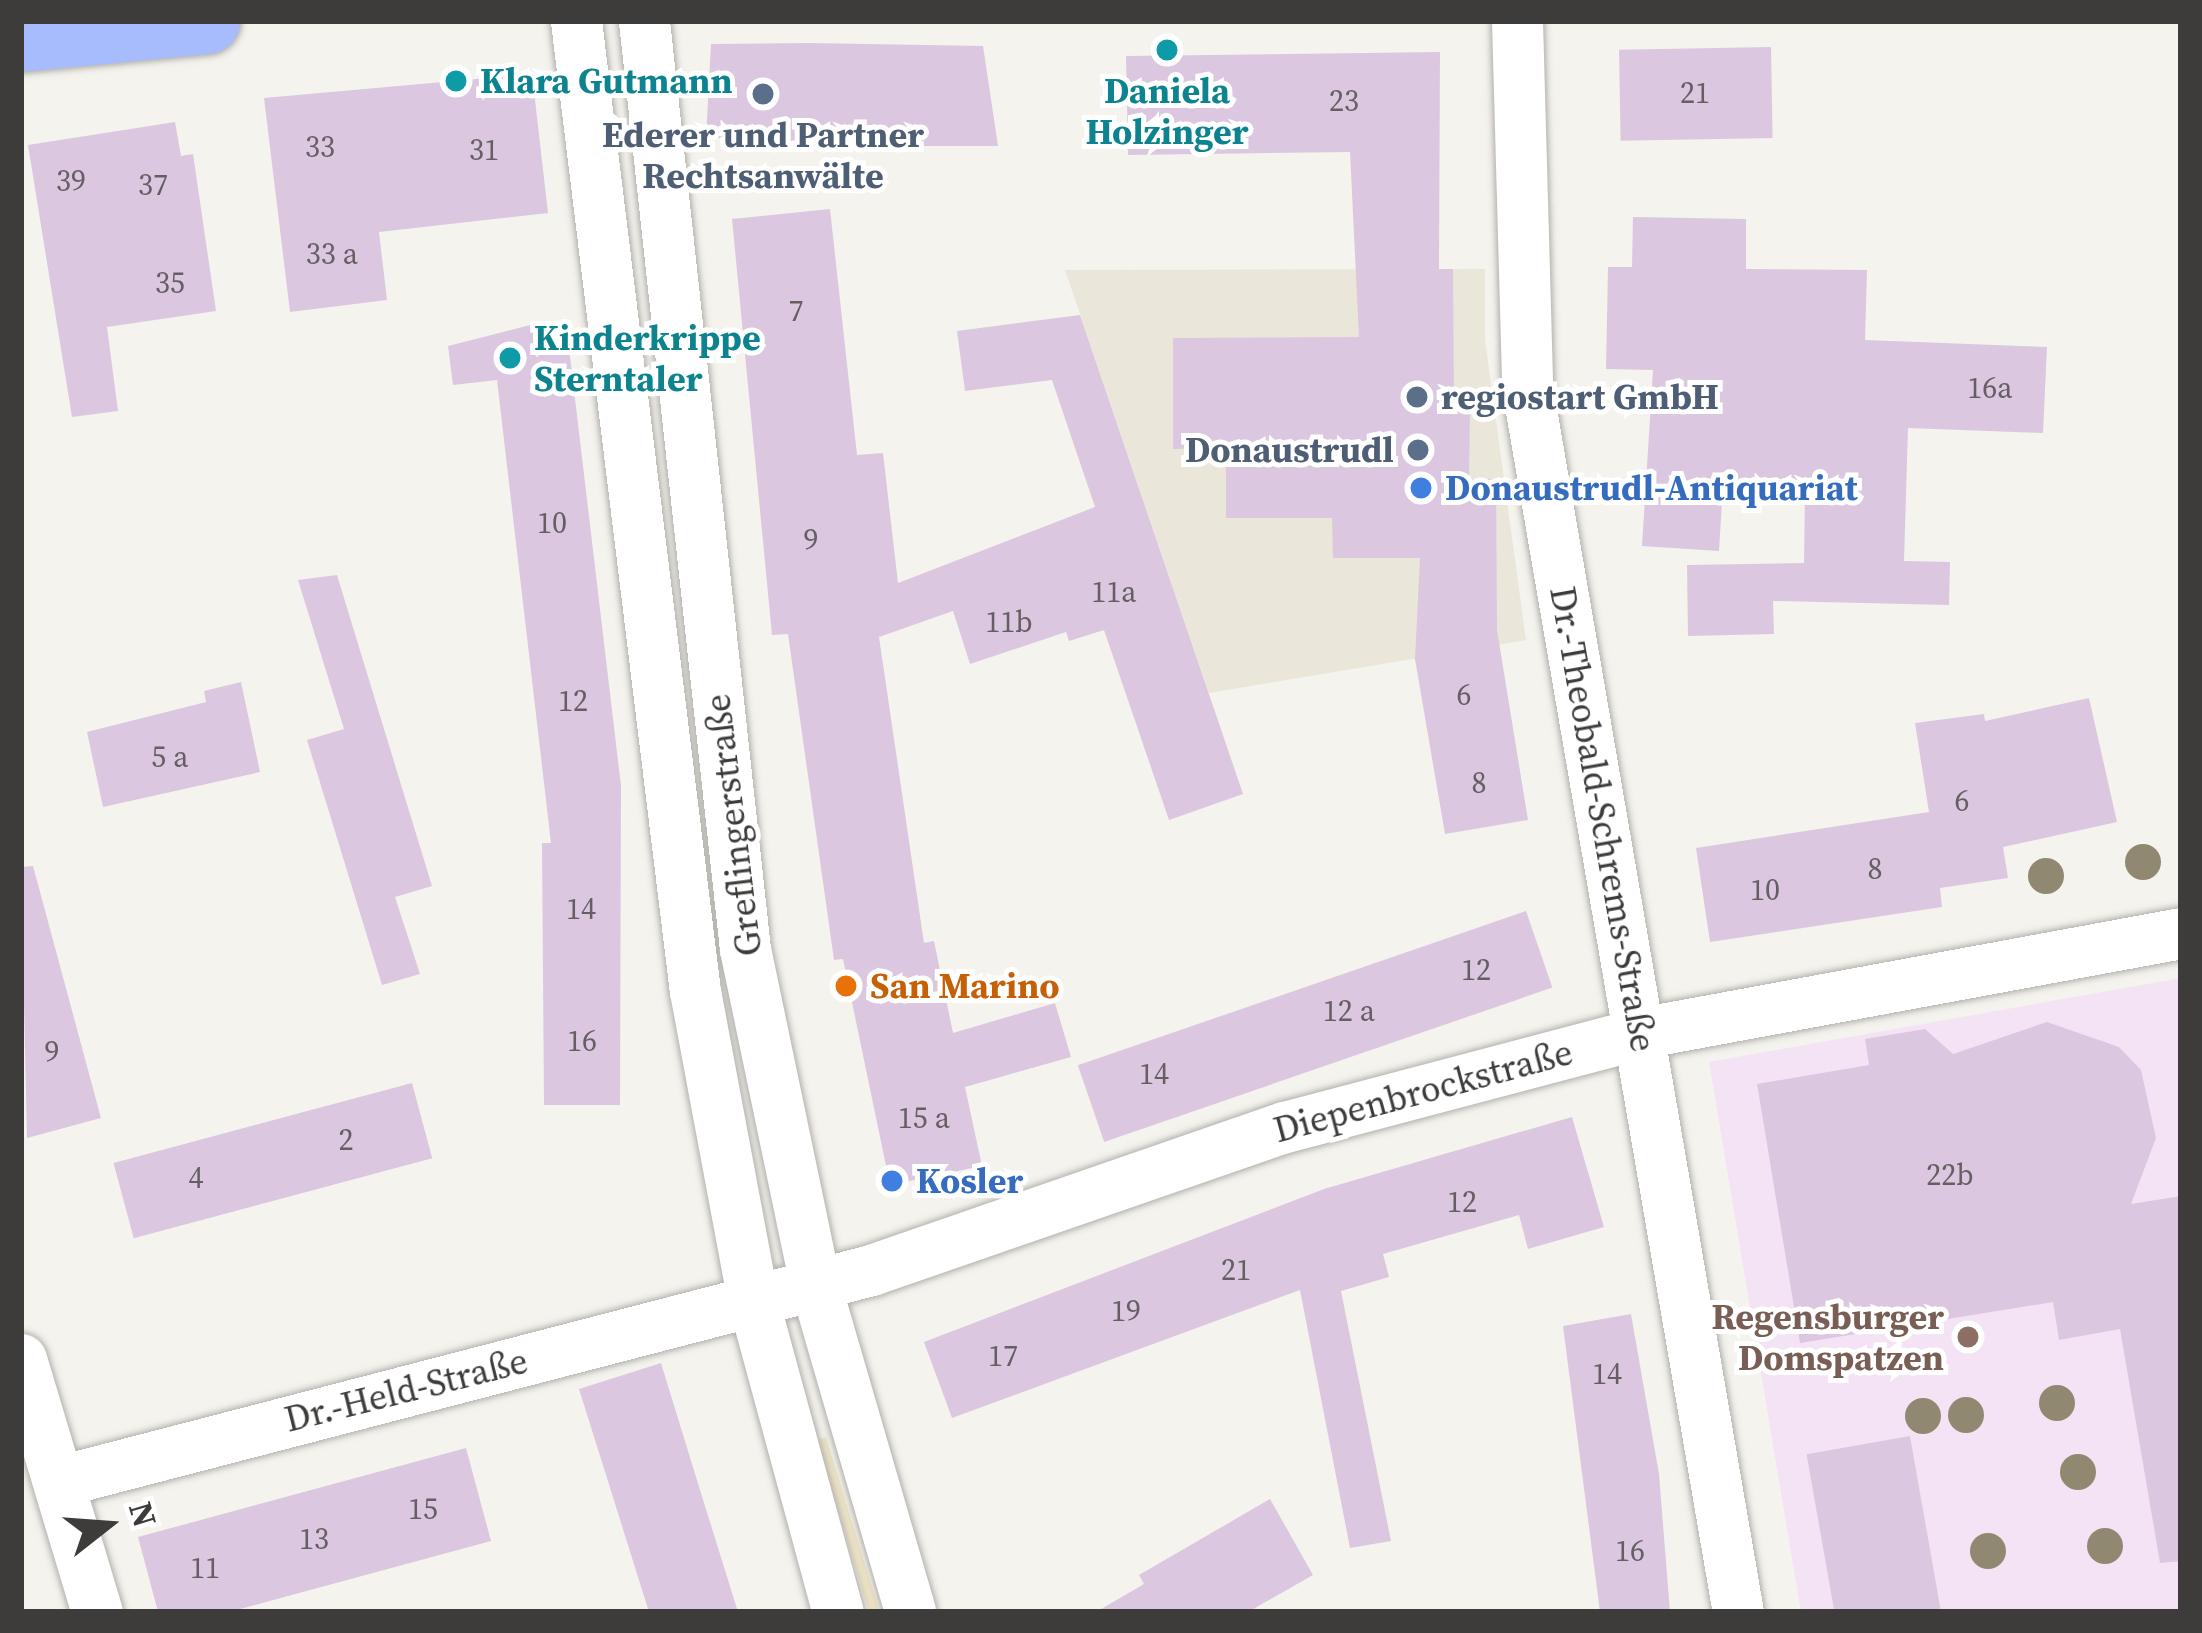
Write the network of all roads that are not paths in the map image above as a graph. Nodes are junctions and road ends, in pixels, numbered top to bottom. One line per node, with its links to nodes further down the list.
1 (207, 21): 5 (main road)
2 (576, 21): 9 (street, Greflingerstraße)
3 (644, 21): 8 (street, Greflingerstraße)
4 (1517, 21): 7 (street, Dr.-Theobald-Schrems-Straße)
5 (21, 39)
6 (2181, 932): 7 (street, Diepenbrockstraße)
7 (1640, 1033): 8 (street, Diepenbrockstraße); 15 (street, Dr.-Theobald-Schrems-Straße)
8 (815, 1284): 9 (street, Diepenbrockstraße); 14 (street, Greflingerstraße)
9 (753, 1300): 11 (street, Dr.-Held-Straße); 13 (street, Greflingerstraße)
10 (21, 1359): 11 (street)
11 (60, 1481): 12 (street)
12 (97, 1612)
13 (838, 1612)
14 (910, 1612)
15 (1738, 1612)

